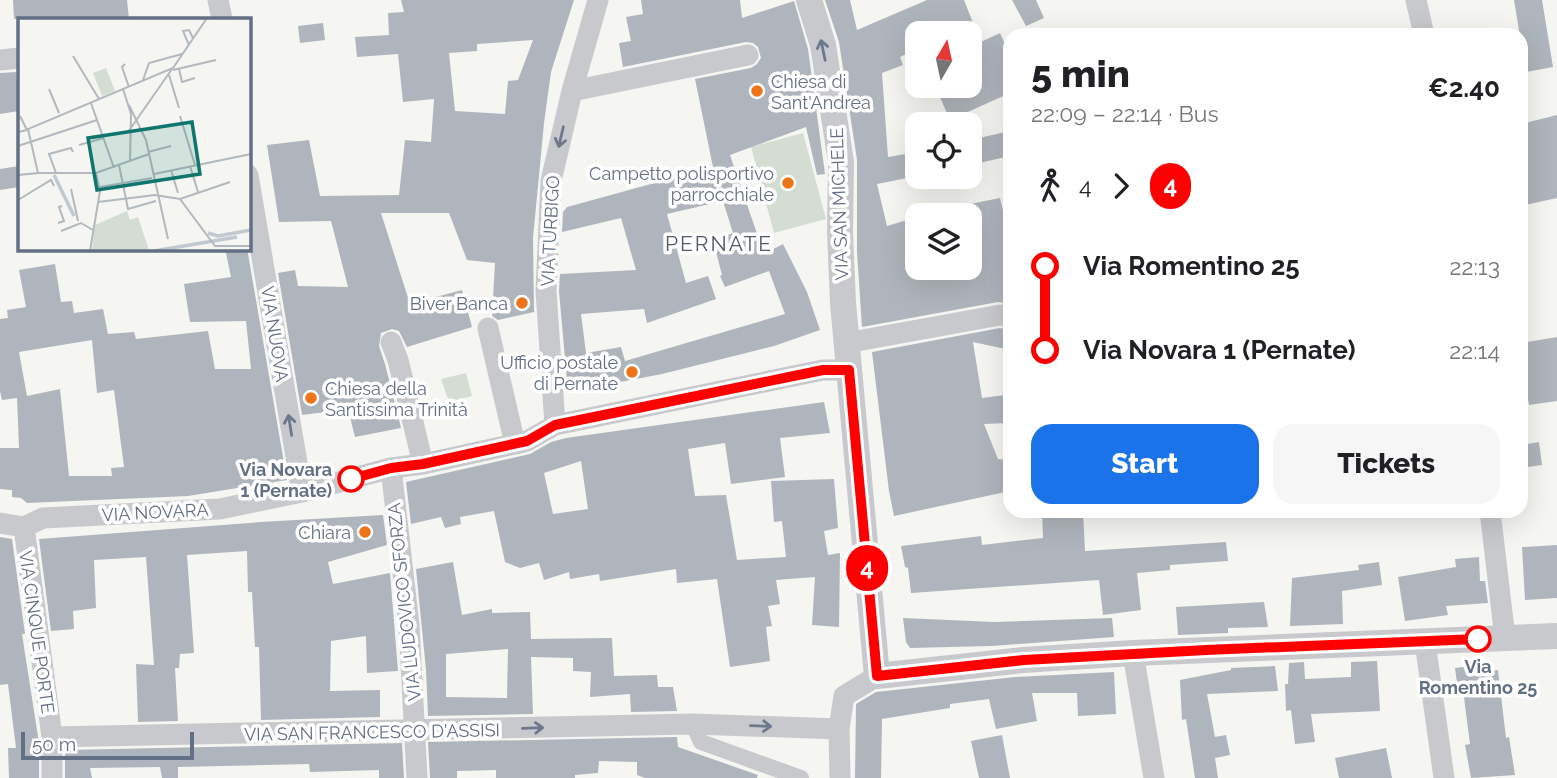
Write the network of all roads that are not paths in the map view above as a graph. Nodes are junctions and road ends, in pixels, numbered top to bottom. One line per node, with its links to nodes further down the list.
1 (218, 0): 5 (street)
2 (598, 0): 10 (street, VIA TURBIGO)
3 (809, 0): 15 (street, VIA SAN MICHELE, one-way to 3)
4 (1416, 0): 6 (street)
5 (222, 18)
6 (1422, 28)
7 (748, 55): 10 (street)
8 (18, 58): 9 (street)
9 (0, 60)
10 (572, 91): 17 (street, VIA TURBIGO, one-way to 17)
11 (250, 186): 21 (street, VIA NUOVA, one-way to 11)
12 (1003, 316): 15 (street)
13 (488, 328): 18 (street)
14 (391, 342): 19 (street)
15 (846, 343): 16 (street, VIA SAN MICHELE)
16 (849, 370): 17 (street, VIA NOVARA); 29 (street, VIA SAN MICHELE)
17 (555, 425): 18 (street, VIA NOVARA)
18 (515, 444): 19 (street, VIA NOVARA)
19 (423, 464): 20 (street, VIA NOVARA)
20 (391, 468): 21 (street, VIA NOVARA); 32 (street, VIA LUDOVICO SFORZA)
21 (302, 492): 24 (street, VIA NOVARA)
22 (1491, 518): 26 (street)
23 (0, 523): 24 (street, VIA NOVARA)
24 (24, 527): 33 (street, VIA CINQUE PORTE)
25 (1557, 636): 26 (street)
26 (1505, 638): 27 (street)
27 (1425, 642): 28 (street); 39 (street)
28 (1133, 653): 29 (street); 38 (street)
29 (877, 676): 31 (street)
30 (693, 724): 31 (street, VIA SAN FRANCESCO D'ASSISI, one-way to 31); 32 (street, VIA SAN FRANCESCO D'ASSISI, one-way to 30); 36 (street)
31 (839, 729): 37 (street)
32 (416, 732): 33 (street, VIA SAN FRANCESCO D'ASSISI); 35 (street, VIA LUDOVICO SFORZA)
33 (52, 737): 34 (street, VIA CINQUE PORTE)
34 (52, 778)
35 (417, 778)
36 (801, 778)
37 (840, 778)
38 (1154, 778)
39 (1444, 778)

